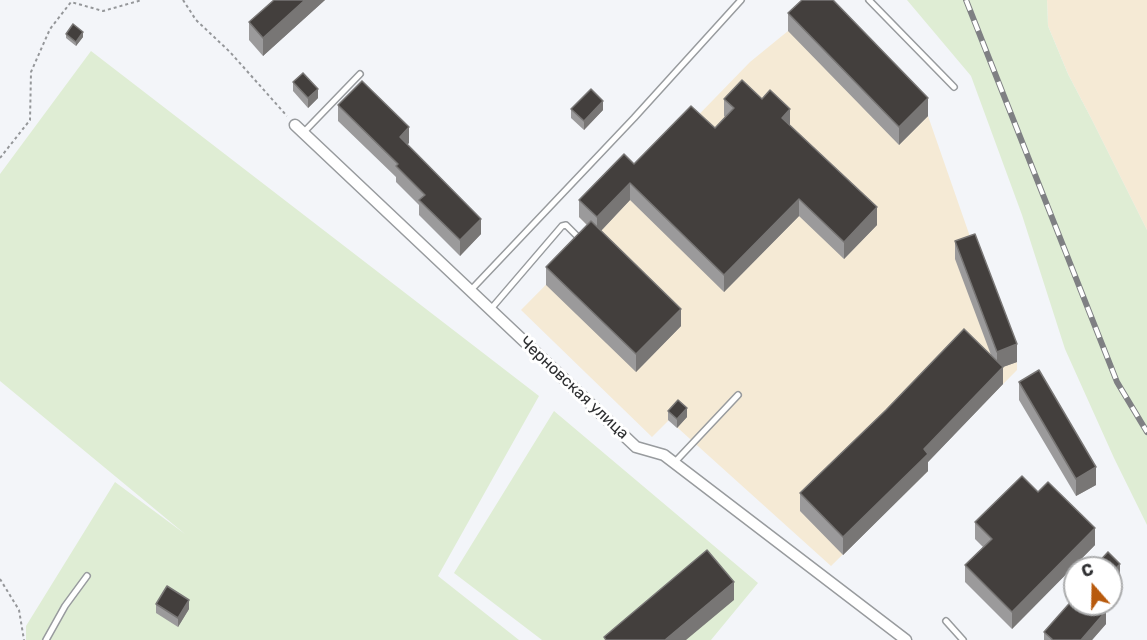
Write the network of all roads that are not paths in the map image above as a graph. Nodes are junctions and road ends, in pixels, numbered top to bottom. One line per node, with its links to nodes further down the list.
1 (741, 0): 7 (lane)
2 (869, 0): 4 (lane)
3 (360, 74): 5 (lane)
4 (954, 87)
5 (299, 129): 7 (street, Черновская улица)
6 (580, 239): 8 (lane)
7 (470, 291): 8 (street, Черновская улица)
8 (490, 310): 10 (street, Черновская улица)
9 (738, 395): 10 (lane)
10 (674, 463): 14 (street, Черновская улица)
11 (87, 576): 13 (lane)
12 (946, 621): 15 (lane)
13 (46, 640)
14 (906, 640)
15 (963, 640)

